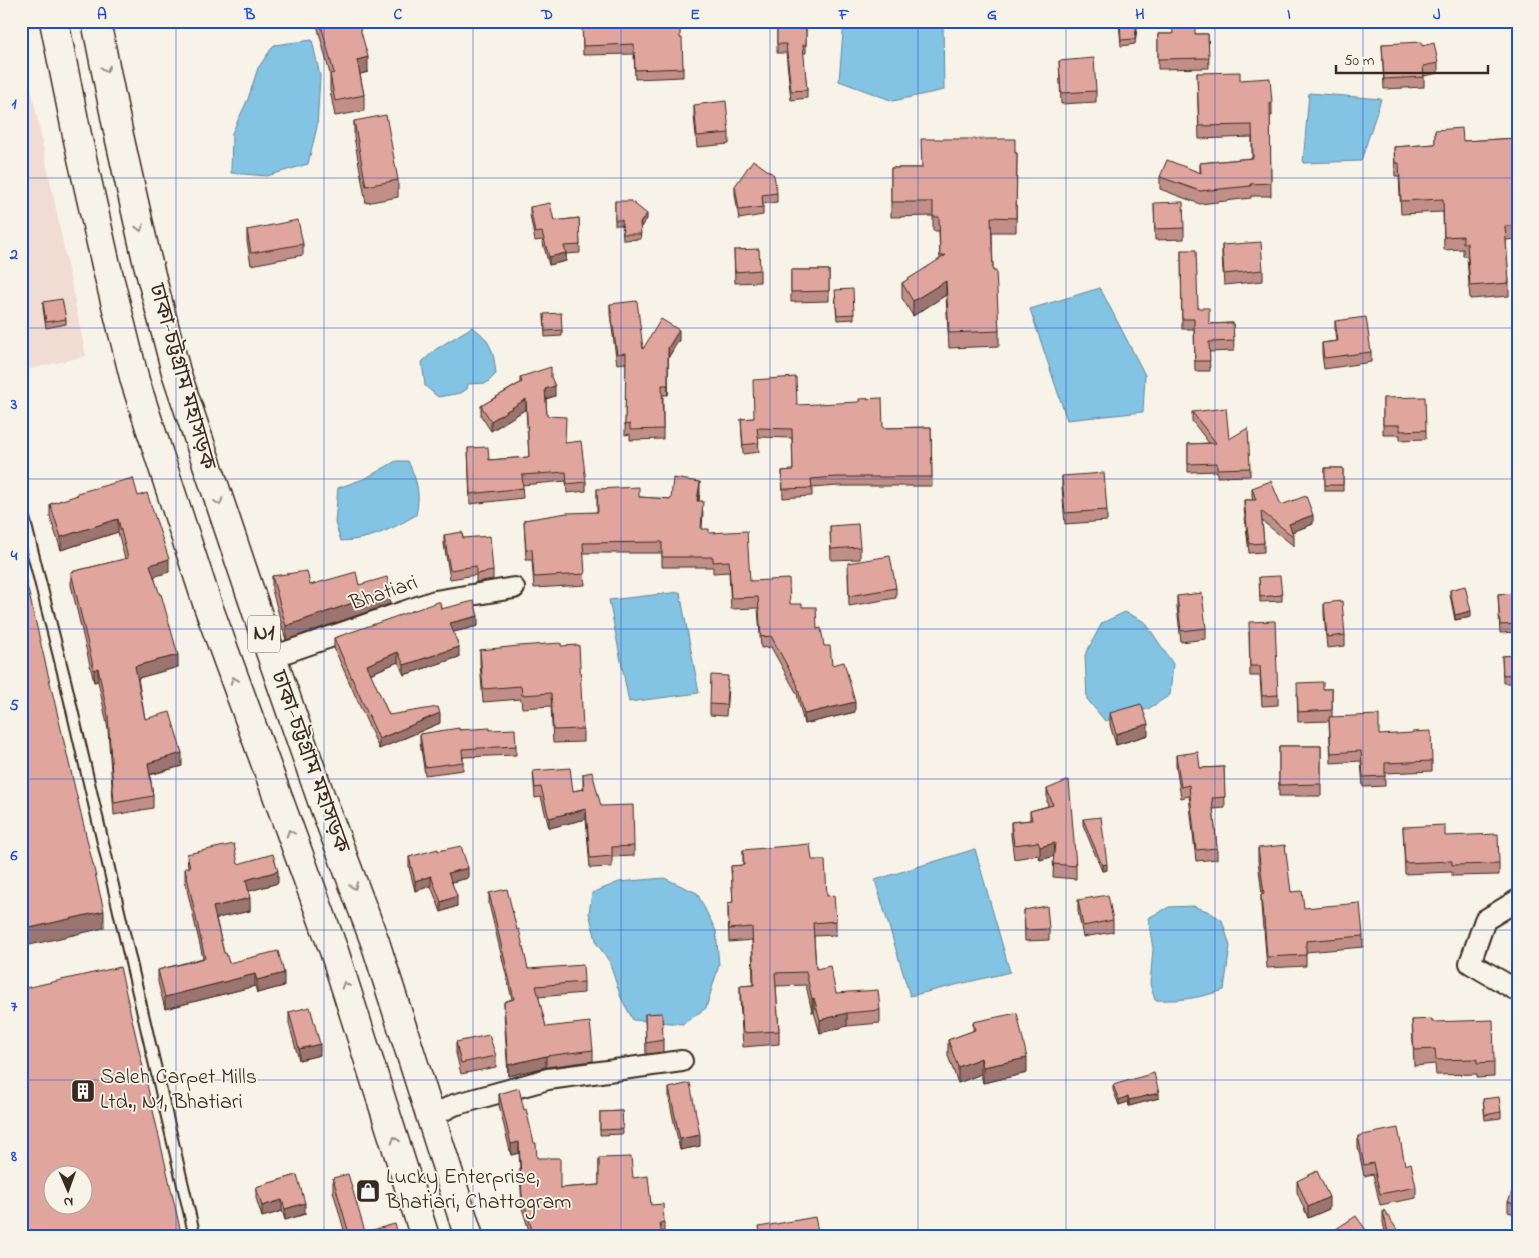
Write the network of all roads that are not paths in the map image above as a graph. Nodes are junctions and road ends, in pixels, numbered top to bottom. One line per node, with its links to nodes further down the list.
1 (54, 21): 11 (highway, ঢাকা-চট্টগ্রাম মহাসড়ক / N1, one-way to 1)
2 (96, 21): 5 (highway, ঢাকা-চট্টগ্রাম মহাসড়ক / N1, one-way to 5)
3 (21, 506): 10 (lane)
4 (514, 588): 5 (street, Bhatiari)
5 (272, 658): 9 (highway, ঢাকা-চট্টগ্রাম মহাসড়ক / N1, one-way to 9)
6 (1518, 900): 7 (street)
7 (1518, 991)
8 (682, 1061): 9 (street)
9 (432, 1116): 12 (highway, ঢাকা-চট্টগ্রাম মহাসড়ক / N1)
10 (195, 1237)
11 (425, 1237)
12 (469, 1237)

